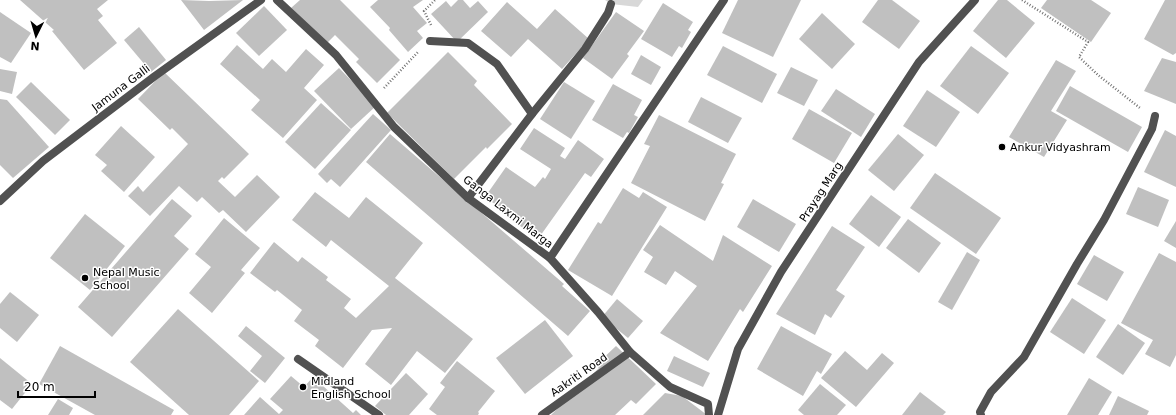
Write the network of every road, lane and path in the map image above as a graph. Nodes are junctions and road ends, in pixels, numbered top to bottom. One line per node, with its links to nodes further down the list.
1 (261, 0): 13 (street, Jamuna Galli)
2 (277, 0): 9 (street, Ganga Laxmi Marga)
3 (435, 0): 8 (path)
4 (724, 0): 14 (street)
5 (975, 0): 20 (street, Prayag Marg)
6 (1022, 0): 11 (path)
7 (611, 4): 10 (street)
8 (430, 41): 9 (path); 10 (street)
9 (372, 100): 12 (street, Ganga Laxmi Marga)
10 (532, 114): 12 (street)
11 (1155, 116): 21 (street)
12 (468, 198): 14 (street, Ganga Laxmi Marga)
13 (0, 201)
14 (550, 258): 15 (street, Ganga Laxmi Marga)
15 (630, 352): 18 (street, Aakriti Road); 19 (street, Ganga Laxmi Marga)
16 (298, 359): 17 (street)
17 (379, 415)
18 (542, 415)
19 (709, 415)
20 (718, 415)
21 (981, 415)

